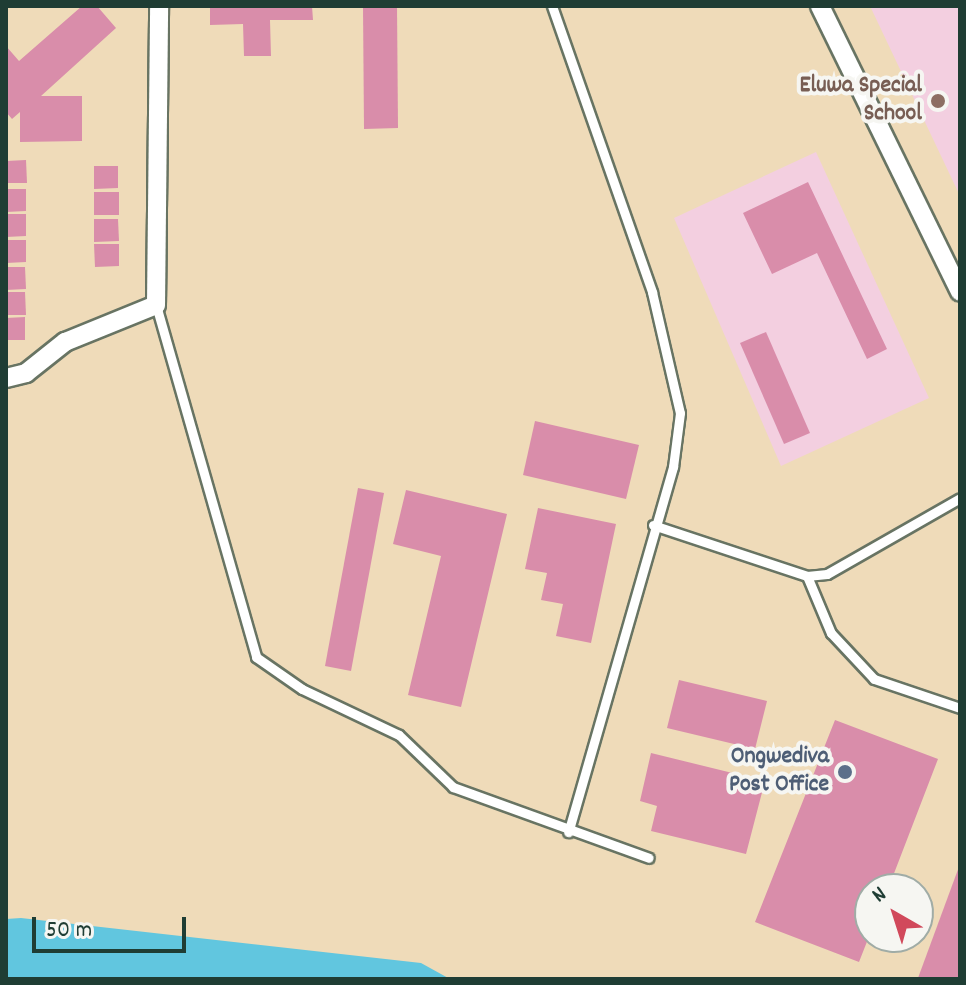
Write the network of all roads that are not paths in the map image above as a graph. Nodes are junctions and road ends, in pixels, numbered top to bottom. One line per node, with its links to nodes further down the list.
1 (159, 6): 5 (street)
2 (552, 6): 8 (lane)
3 (820, 6): 4 (street)
4 (960, 292)
5 (156, 305): 6 (street); 11 (lane)
6 (6, 378)
7 (960, 498): 9 (lane)
8 (653, 525): 9 (lane); 11 (lane)
9 (807, 576): 10 (lane)
10 (960, 708)
11 (568, 832): 12 (lane)
12 (649, 858)

